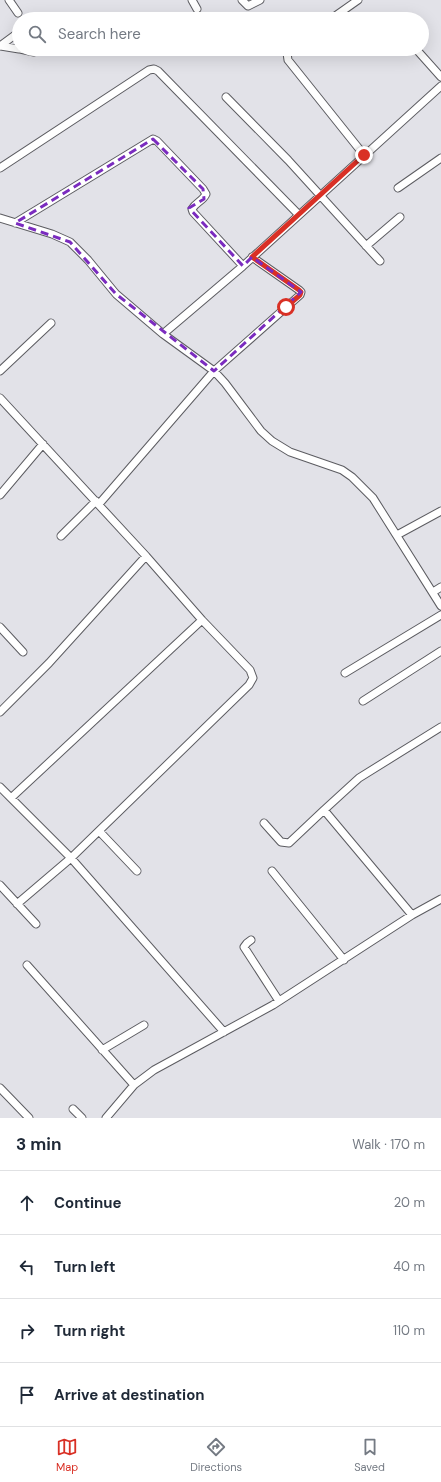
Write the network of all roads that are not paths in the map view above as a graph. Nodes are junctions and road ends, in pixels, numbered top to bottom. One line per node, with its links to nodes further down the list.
1 (8, 0): 7 (street)
2 (192, 0): 6 (street)
3 (242, 0): 4 (street)
4 (260, 0)
5 (358, 0): 8 (street)
6 (197, 9)
7 (17, 12)
8 (341, 12)
9 (12, 37): 10 (street)
10 (12, 48)
11 (287, 56): 16 (street)
12 (422, 56): 13 (street)
13 (441, 77)
14 (441, 86): 16 (street)
15 (226, 97): 20 (street)
16 (364, 155): 20 (street)
17 (441, 158): 19 (street)
18 (0, 168): 21 (street)
19 (398, 188)
20 (320, 195): 21 (street); 25 (street)
21 (299, 215): 26 (street)
22 (400, 217): 25 (street)
23 (0, 218): 24 (street)
24 (15, 223): 28 (street); 30 (street)
25 (366, 246): 27 (street)
26 (252, 257): 28 (street); 32 (street)
27 (380, 261)
28 (242, 266): 30 (street)
29 (51, 323): 31 (street)
30 (163, 334): 32 (street)
31 (0, 371)
32 (214, 371): 36 (street); 38 (street)
33 (0, 398): 34 (street)
34 (43, 444): 35 (street); 36 (street)
35 (0, 495)
36 (97, 502): 39 (street); 40 (street)
37 (441, 511): 38 (street)
38 (397, 535): 42 (street)
39 (61, 536)
40 (146, 556): 45 (street); 51 (street)
41 (441, 587): 42 (street)
42 (433, 592): 43 (street)
43 (441, 606)
44 (441, 615): 49 (street)
45 (202, 620): 54 (street); 57 (street)
46 (0, 627): 48 (street)
47 (441, 651): 50 (street)
48 (23, 652)
49 (345, 673)
50 (363, 701)
51 (0, 712)
52 (441, 728): 55 (street)
53 (0, 787): 54 (street)
54 (11, 798): 58 (street)
55 (324, 810): 56 (street); 64 (street)
56 (264, 823)
57 (99, 831): 58 (street); 59 (street)
58 (71, 858): 63 (street); 71 (street)
59 (137, 871)
60 (272, 871): 67 (street)
61 (0, 885): 63 (street)
62 (441, 899): 64 (street)
63 (17, 904): 65 (street)
64 (412, 915): 67 (street)
65 (36, 924)
66 (251, 940): 69 (street)
67 (344, 960): 69 (street)
68 (27, 964): 72 (street)
69 (279, 1001): 71 (street)
70 (144, 1025): 72 (street)
71 (224, 1032): 73 (street)
72 (102, 1050): 73 (street)
73 (134, 1085): 78 (street)
74 (0, 1088): 76 (street)
75 (73, 1109): 77 (street)
76 (29, 1118)
77 (82, 1118)
78 (106, 1118)

